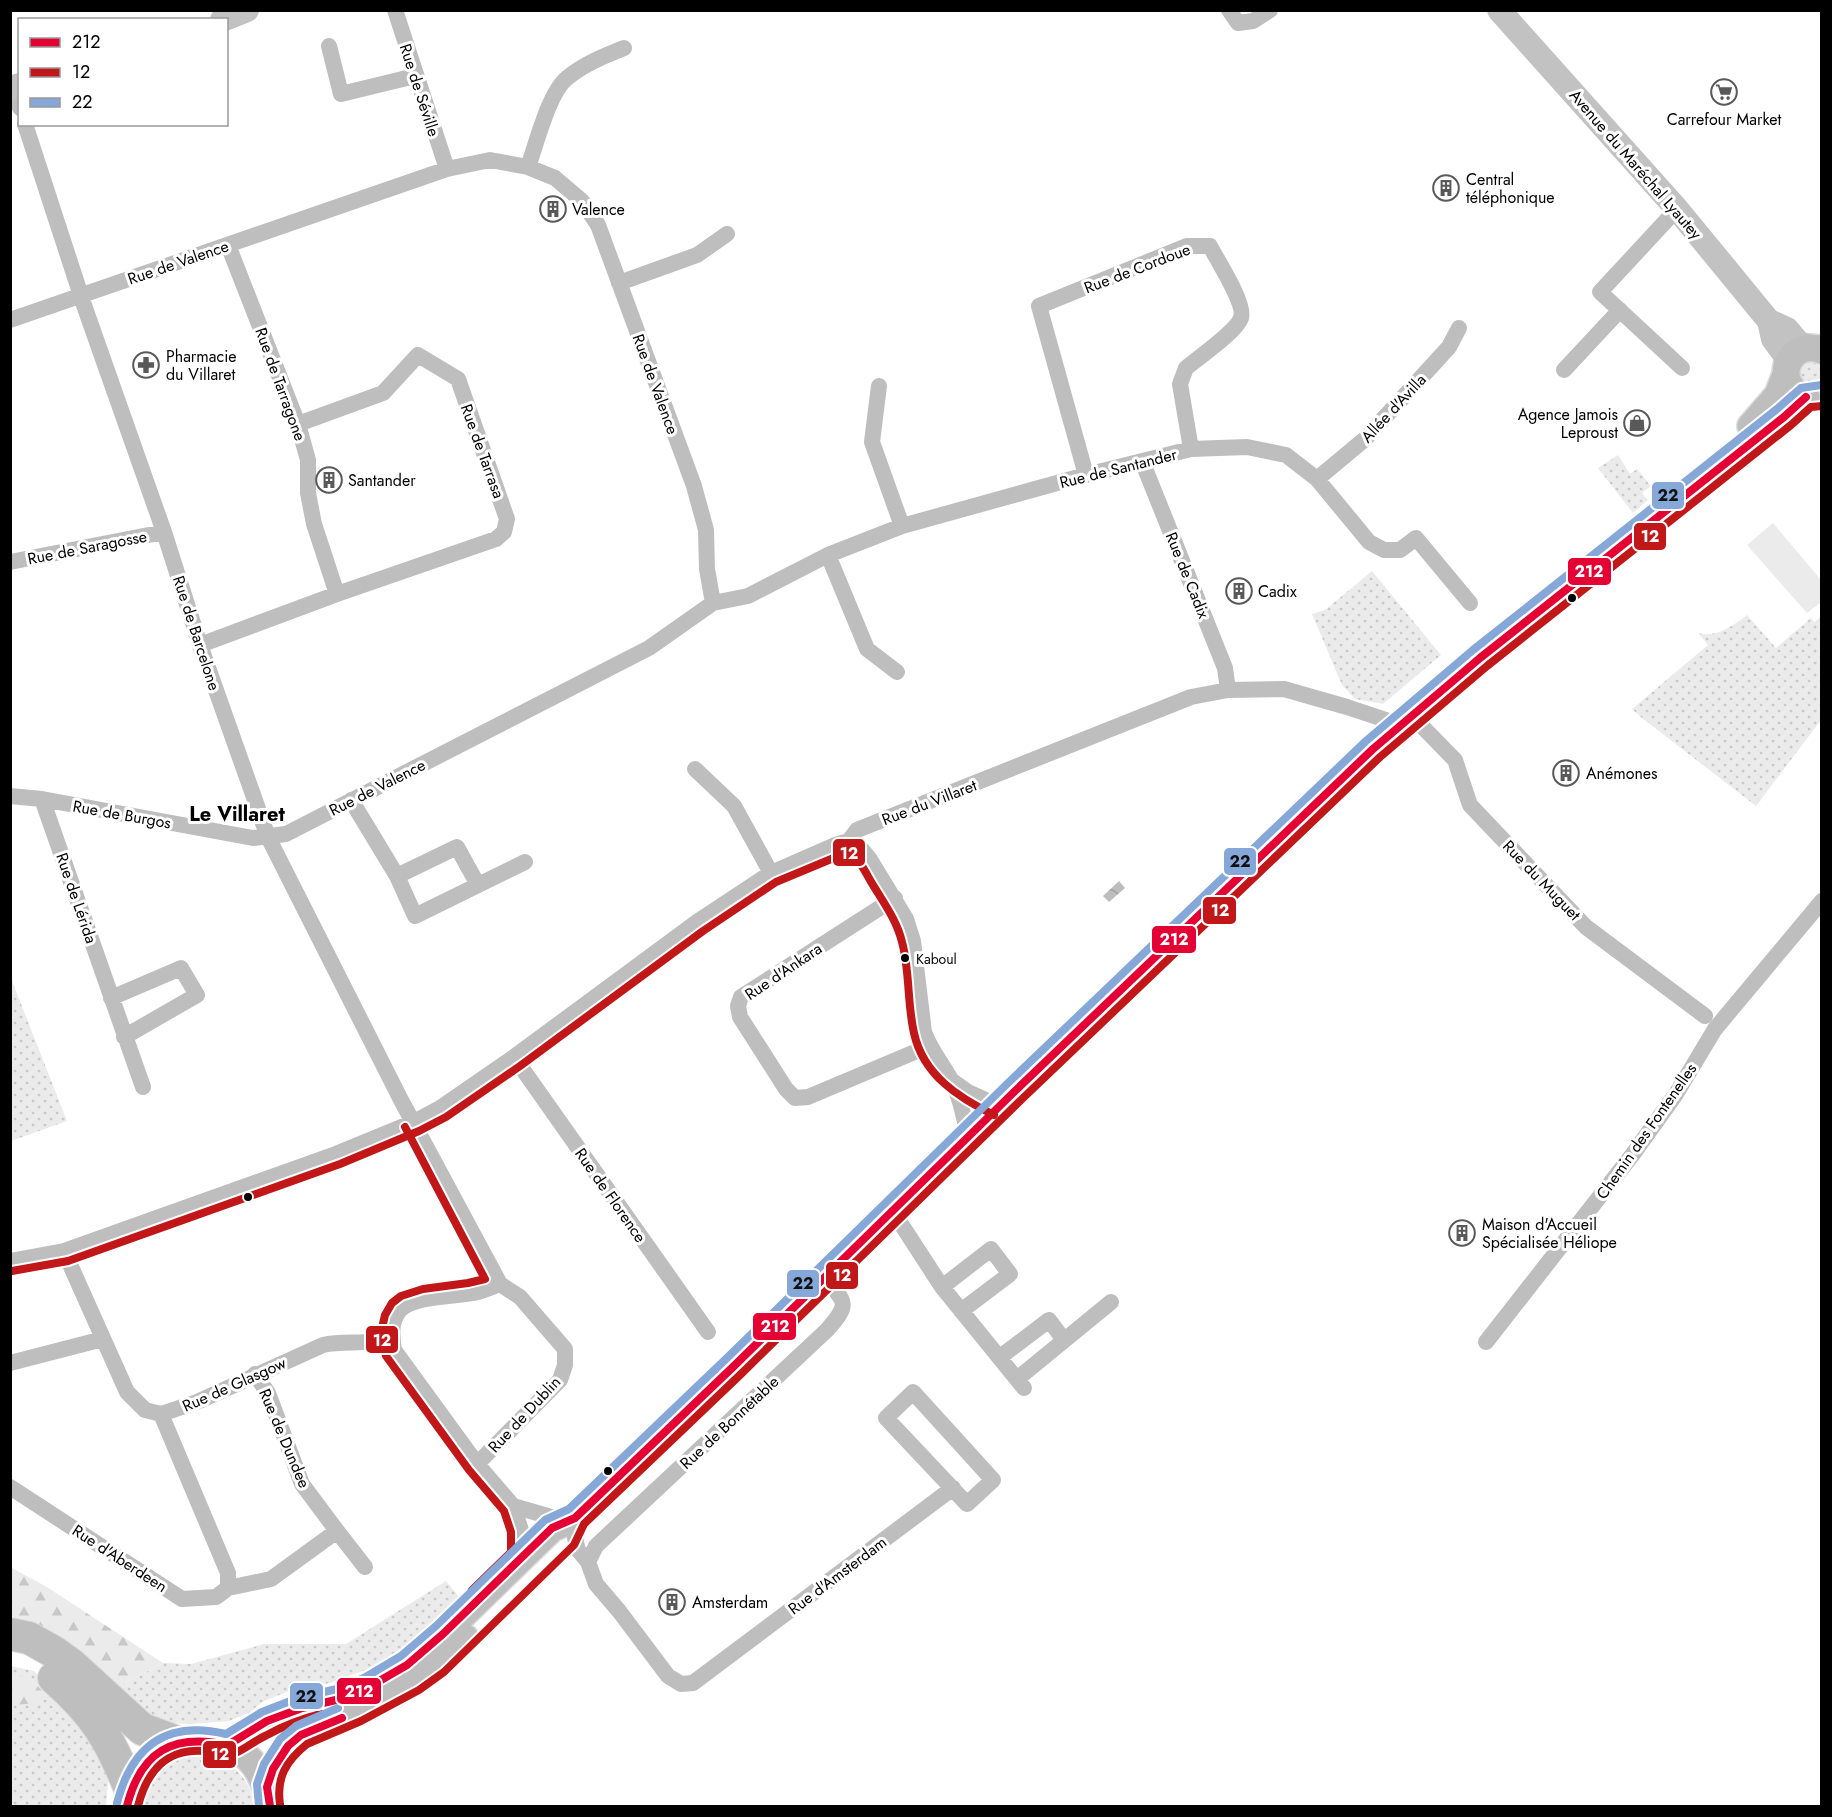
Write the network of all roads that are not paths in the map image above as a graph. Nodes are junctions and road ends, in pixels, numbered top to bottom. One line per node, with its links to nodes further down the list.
1 (247, 10): 6 (street)
2 (395, 10): 9 (street, Rue de Séville)
3 (1229, 10): 4 (street)
4 (1270, 10)
5 (1499, 10): 13 (street, Avenue du Maréchal Lyautey)
6 (227, 18)
7 (329, 46): 9 (street)
8 (624, 48): 11 (street)
9 (415, 76): 12 (street, Rue de Séville)
10 (26, 126): 17 (street, Rue de Barcelone)
11 (528, 167): 12 (street, Rue de Valence); 16 (street, Rue de Valence)
12 (447, 169): 15 (street, Rue de Valence)
13 (1677, 209): 18 (street); 21 (street, Avenue du Maréchal Lyautey)
14 (727, 234): 16 (street)
15 (228, 245): 17 (street, Rue de Valence); 26 (street, Rue de Tarragone)
16 (619, 283): 37 (street, Rue de Valence)
17 (81, 296): 19 (street); 33 (street, Rue de Barcelone)
18 (1620, 310): 22 (street); 23 (street)
19 (10, 320)
20 (1459, 328): 30 (street, Allée d'Avilla)
21 (1808, 356): 25 (main road); 31 (main road)
22 (1682, 368)
23 (1564, 370)
24 (879, 386): 32 (street)
25 (1816, 397): 31 (main road)
26 (298, 424): 36 (street, Rue de Tarragone); 36 (street, Rue de Tarrasa)
27 (1191, 449): 28 (street, Rue de Santander); 29 (street, Rue de Cordoue); 30 (street, Rue de Santander)
28 (1142, 461): 29 (street, Rue de Santander); 41 (street, Rue de Cadix)
29 (1086, 475): 32 (street, Rue de Santander)
30 (1317, 479): 38 (street, Rue de Santander)
31 (1650, 522): 42 (main road)
32 (902, 526): 34 (street, Rue de Santander)
33 (164, 532): 35 (street, Rue de Saragosse); 39 (street, Rue de Barcelone)
34 (828, 555): 37 (street, Rue de Santander); 40 (street)
35 (10, 562)
36 (337, 594): 39 (street)
37 (713, 603): 46 (street, Rue de Valence)
38 (1470, 603)
39 (200, 645): 47 (street, Rue de Barcelone)
40 (897, 672)
41 (1228, 690): 42 (street, Rue du Villaret); 48 (street, Rue du Villaret)
42 (1406, 721): 56 (street, Rue du Muguet); 62 (main road)
43 (695, 769): 50 (street)
44 (10, 796): 45 (street, Rue de Burgos)
45 (42, 799): 47 (street, Rue de Burgos); 55 (street, Rue de Lérida)
46 (351, 800): 47 (street, Rue de Valence); 51 (street)
47 (268, 837): 63 (street, Rue de Barcelone)
48 (849, 841): 50 (street, Rue du Villaret); 53 (street)
49 (525, 862): 52 (street)
50 (771, 873): 59 (street, Rue du Villaret)
51 (397, 876): 52 (street); 52 (street)
52 (478, 885)
53 (895, 898): 58 (street); 58 (street, Rue d'Ankara)
54 (1821, 901): 77 (street, Chemin des Fontenelles)
55 (111, 998): 57 (street, Rue de Lérida); 57 (street)
56 (1705, 1016)
57 (124, 1037): 61 (street, Rue de Lérida)
58 (929, 1046): 60 (street)
59 (514, 1057): 63 (street, Rue du Villaret); 73 (street, Rue de Florence)
60 (951, 1080): 62 (street); 64 (street)
61 (143, 1087)
62 (999, 1106): 64 (main road)
63 (414, 1122): 66 (street, Rue du Villaret); 69 (street, Rue de Dublin)
64 (968, 1137): 65 (main road)
65 (892, 1210): 68 (main road); 70 (street)
66 (64, 1251): 67 (street, Rue du Villaret); 75 (street, Rue de Glasgow)
67 (10, 1261)
68 (823, 1278): 86 (main road); 89 (street, Rue de Bonnétable)
69 (500, 1284): 74 (street); 82 (street, Rue de Dublin)
70 (942, 1287): 72 (street); 72 (street)
71 (1111, 1302): 76 (street)
72 (961, 1311): 78 (street)
73 (708, 1332)
74 (392, 1337): 80 (street, Rue de Glasgow); 82 (street)
75 (103, 1339): 79 (street); 81 (street, Rue de Glasgow)
76 (1064, 1340): 78 (street); 78 (street)
77 (1486, 1342)
78 (1000, 1357)
79 (10, 1362)
80 (255, 1374): 81 (street, Rue de Glasgow); 87 (street, Rue de Dundee)
81 (161, 1414): 91 (street)
82 (477, 1464): 85 (street)
83 (10, 1487): 91 (street, Rue d'Aberdeen)
84 (953, 1488): 84 (street); 89 (street, Rue d'Amsterdam)
85 (513, 1506): 86 (street); 88 (street)
86 (570, 1520): 88 (main road); 89 (street, Rue d'Amsterdam); 96 (main road)
87 (337, 1531): 90 (street, Rue de Dundee); 91 (street)
88 (522, 1556): 95 (main road)
89 (588, 1562)
90 (365, 1567)
91 (228, 1588)
92 (10, 1634): 94 (highway)
93 (10, 1655): 97 (highway)
94 (177, 1742): 95 (main road); 97 (main road)
95 (228, 1745): 96 (main road)
96 (268, 1797)
97 (129, 1798)

